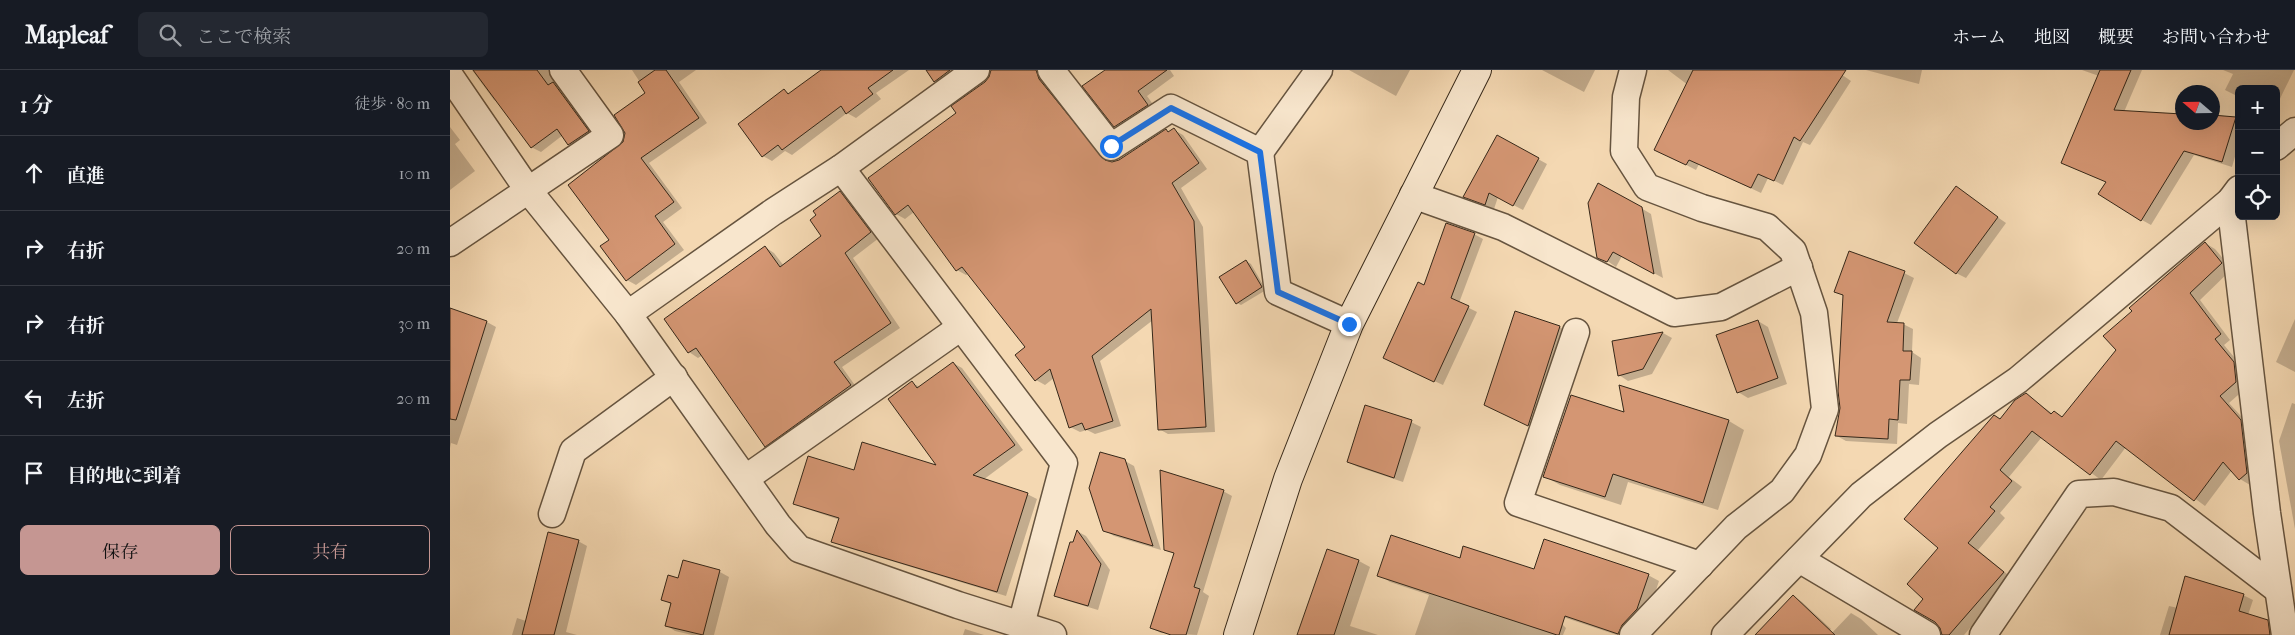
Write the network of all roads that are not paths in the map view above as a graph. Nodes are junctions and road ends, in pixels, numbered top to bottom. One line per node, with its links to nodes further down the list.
1 (563, 70): 12 (street)
2 (976, 70): 11 (street)
3 (1051, 70): 10 (street)
4 (1319, 70): 10 (street)
5 (1477, 70): 13 (street)
6 (1633, 70): 16 (street)
7 (450, 76): 12 (street)
8 (2295, 131): 9 (street)
9 (2280, 144)
10 (1260, 152): 18 (street)
11 (841, 168): 17 (street); 19 (street)
12 (528, 190): 15 (street); 17 (street)
13 (1412, 195): 16 (street); 18 (street)
14 (2234, 195): 24 (street); 26 (street)
15 (450, 242)
16 (1799, 267): 25 (street)
17 (628, 314): 21 (street)
18 (1349, 324): 29 (street)
19 (961, 327): 22 (street); 27 (street)
20 (1576, 332): 25 (street)
21 (674, 377): 22 (street); 23 (street)
22 (746, 478): 27 (street)
23 (552, 514)
24 (1799, 559): 31 (street); 32 (street)
25 (1700, 564): 30 (street)
26 (2283, 580): 33 (street); 34 (street)
27 (1021, 625): 28 (street)
28 (1053, 635)
29 (1238, 635)
30 (1633, 635)
31 (1725, 635)
32 (1927, 635)
33 (1983, 635)
34 (2285, 635)

